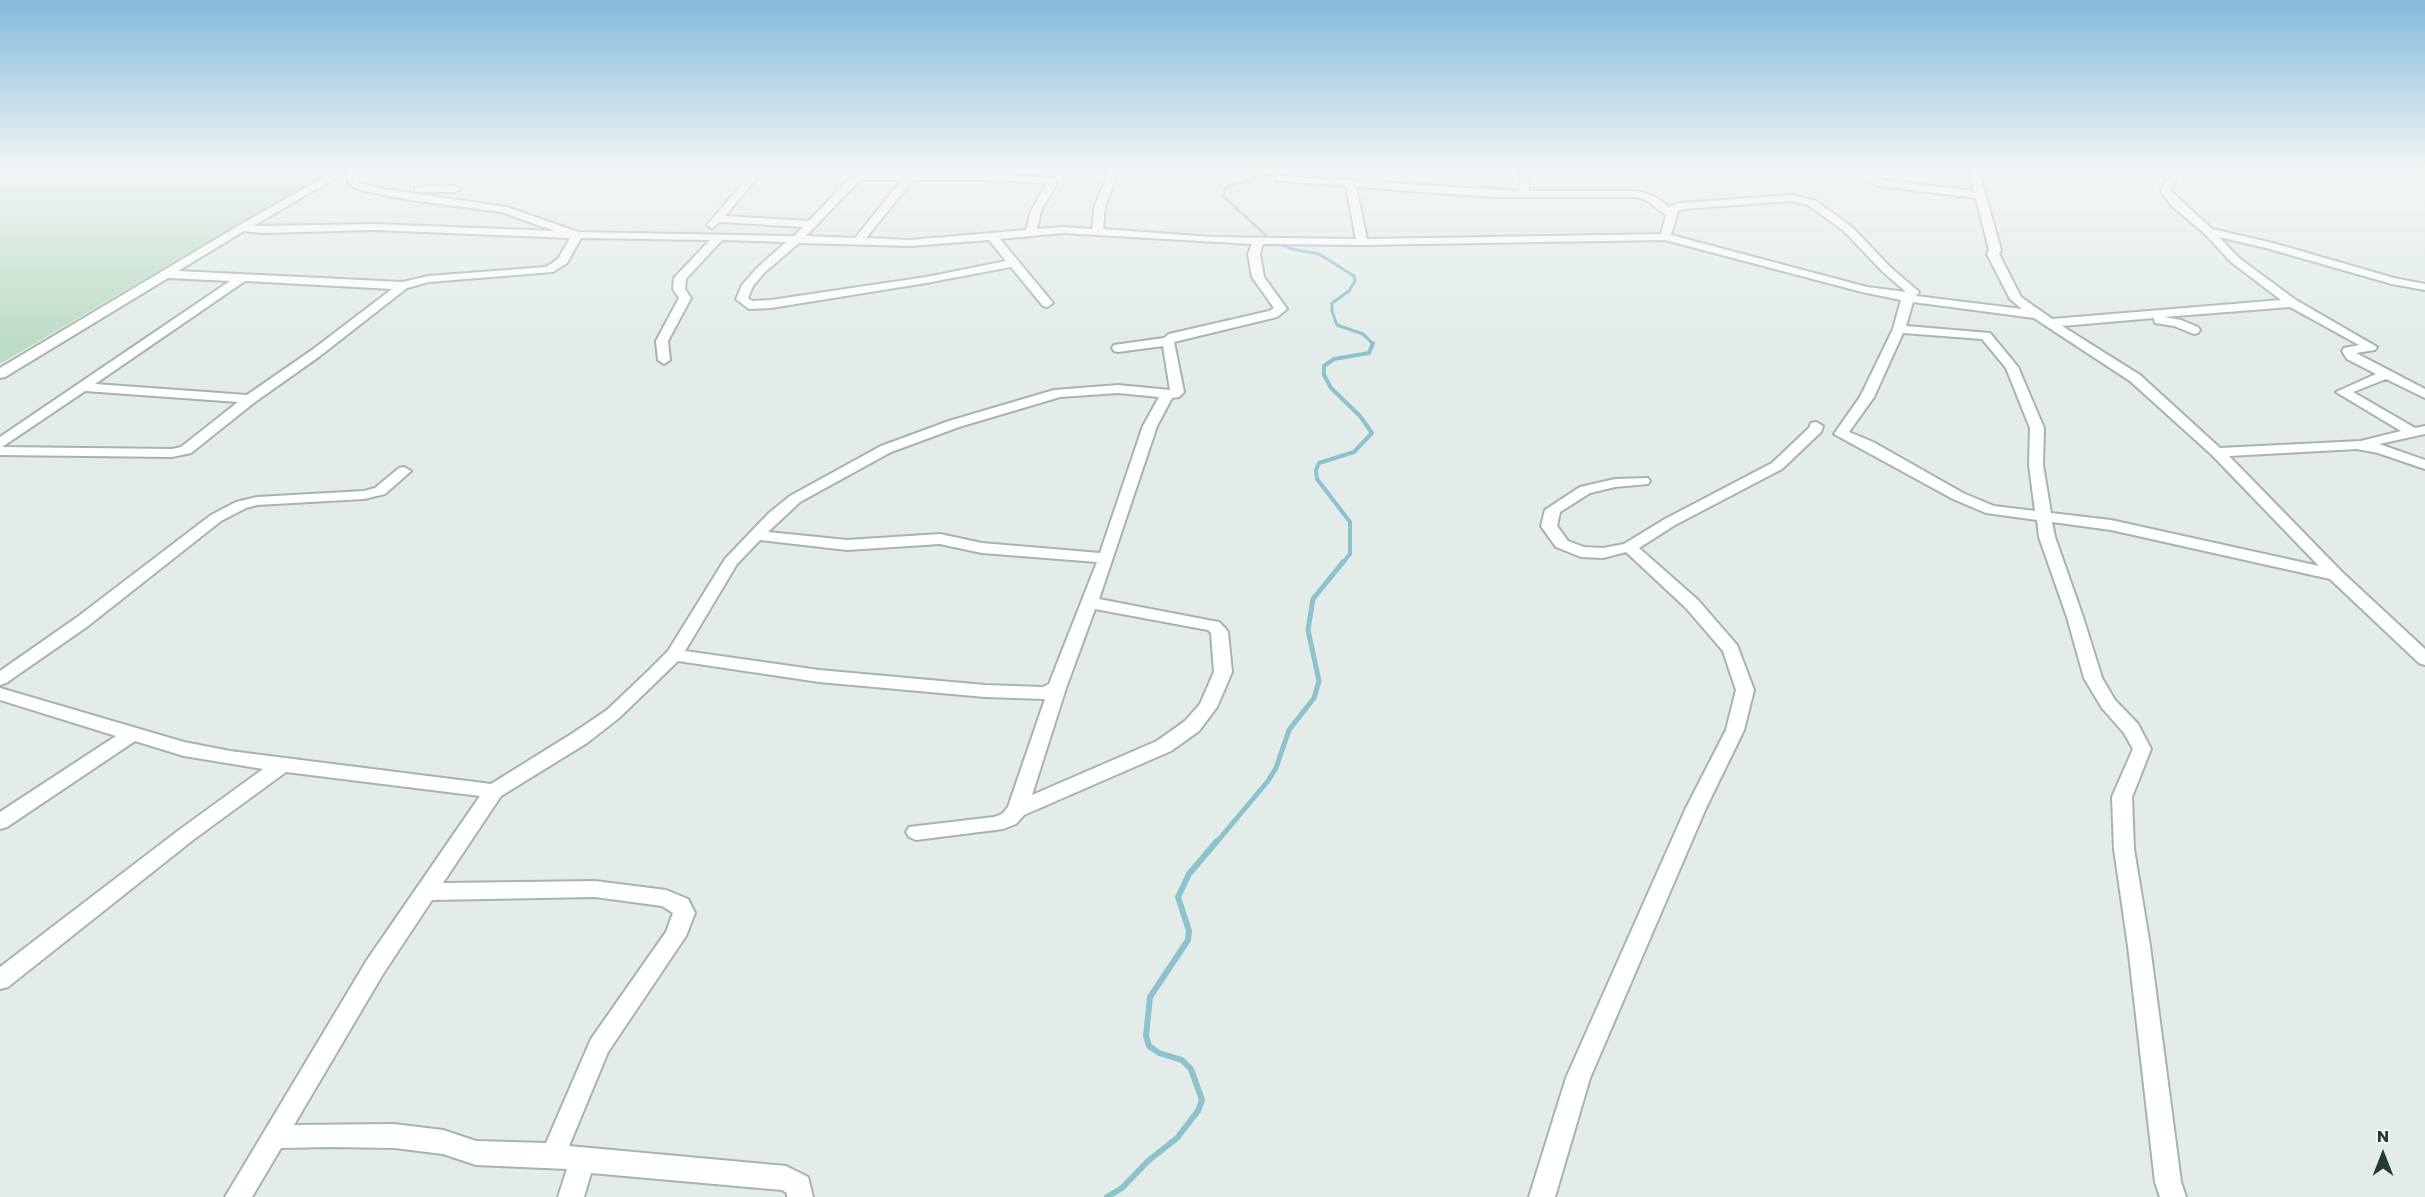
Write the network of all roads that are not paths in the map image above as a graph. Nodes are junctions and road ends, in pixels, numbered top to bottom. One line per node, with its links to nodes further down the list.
1 (555, 227): 16 (street)
2 (710, 227): 18 (street)
3 (808, 227): 21 (street)
4 (870, 227): 23 (street)
5 (1032, 227): 13 (street)
6 (1097, 227): 14 (street)
7 (1359, 227): 24 (street)
8 (1668, 227): 20 (street)
9 (1845, 227): 30 (street)
10 (1989, 227): 33 (street)
11 (2203, 227): 15 (street)
12 (242, 228): 16 (street); 26 (street)
13 (1031, 231): 14 (street); 17 (street)
14 (1096, 231): 22 (street)
15 (2208, 231): 29 (street); 32 (street)
16 (577, 235): 18 (street); 28 (street)
17 (991, 235): 23 (street); 25 (street)
18 (701, 237): 19 (street)
19 (719, 237): 21 (street); 38 (street)
20 (1665, 237): 24 (street); 30 (street)
21 (797, 239): 23 (street); 25 (street)
22 (1260, 241): 24 (street); 36 (street)
23 (858, 242)
24 (1362, 242)
25 (1012, 263): 31 (street)
26 (165, 274): 27 (street); 39 (street)
27 (242, 278): 28 (street); 41 (street)
28 (403, 286): 44 (street)
29 (2425, 287)
30 (1908, 298): 33 (street); 34 (street)
31 (1047, 303)
32 (2292, 303): 33 (street); 40 (street)
33 (2048, 322): 35 (street); 50 (street)
34 (1899, 329): 54 (street); 54 (street)
35 (2194, 330)
36 (1168, 341): 37 (street); 42 (street)
37 (1118, 348)
38 (664, 360)
39 (0, 374)
40 (2386, 374): 43 (street); 46 (street)
41 (81, 387): 44 (street); 47 (street)
42 (1167, 394): 55 (street); 57 (street)
43 (2425, 394)
44 (250, 399): 49 (street)
45 (1816, 426): 56 (street)
46 (2419, 431): 48 (street)
47 (0, 443)
48 (2357, 445): 50 (street); 51 (street)
49 (0, 451)
50 (2217, 452): 58 (street)
51 (2425, 465)
52 (404, 471): 62 (street)
53 (1643, 481): 56 (street)
54 (2044, 516): 58 (street); 80 (street)
55 (756, 535): 57 (street); 60 (street)
56 (1629, 547): 79 (street)
57 (1106, 558): 59 (street)
58 (2336, 575): 61 (street)
59 (1088, 602): 63 (street); 68 (street)
60 (674, 655): 63 (street); 67 (street)
61 (2425, 658)
62 (0, 679)
63 (1057, 688): 68 (street)
64 (0, 693): 65 (street)
65 (134, 733): 66 (street); 69 (street)
66 (283, 765): 67 (street); 72 (street)
67 (495, 791): 71 (street)
68 (1017, 810): 70 (street)
69 (0, 822)
70 (916, 832)
71 (426, 892): 73 (street); 74 (street)
72 (0, 980)
73 (275, 1137): 74 (street); 76 (street)
74 (553, 1155): 75 (street)
75 (582, 1160): 77 (street); 78 (street)
76 (238, 1197)
77 (571, 1197)
78 (800, 1197)
79 (1542, 1197)
80 (2172, 1197)

